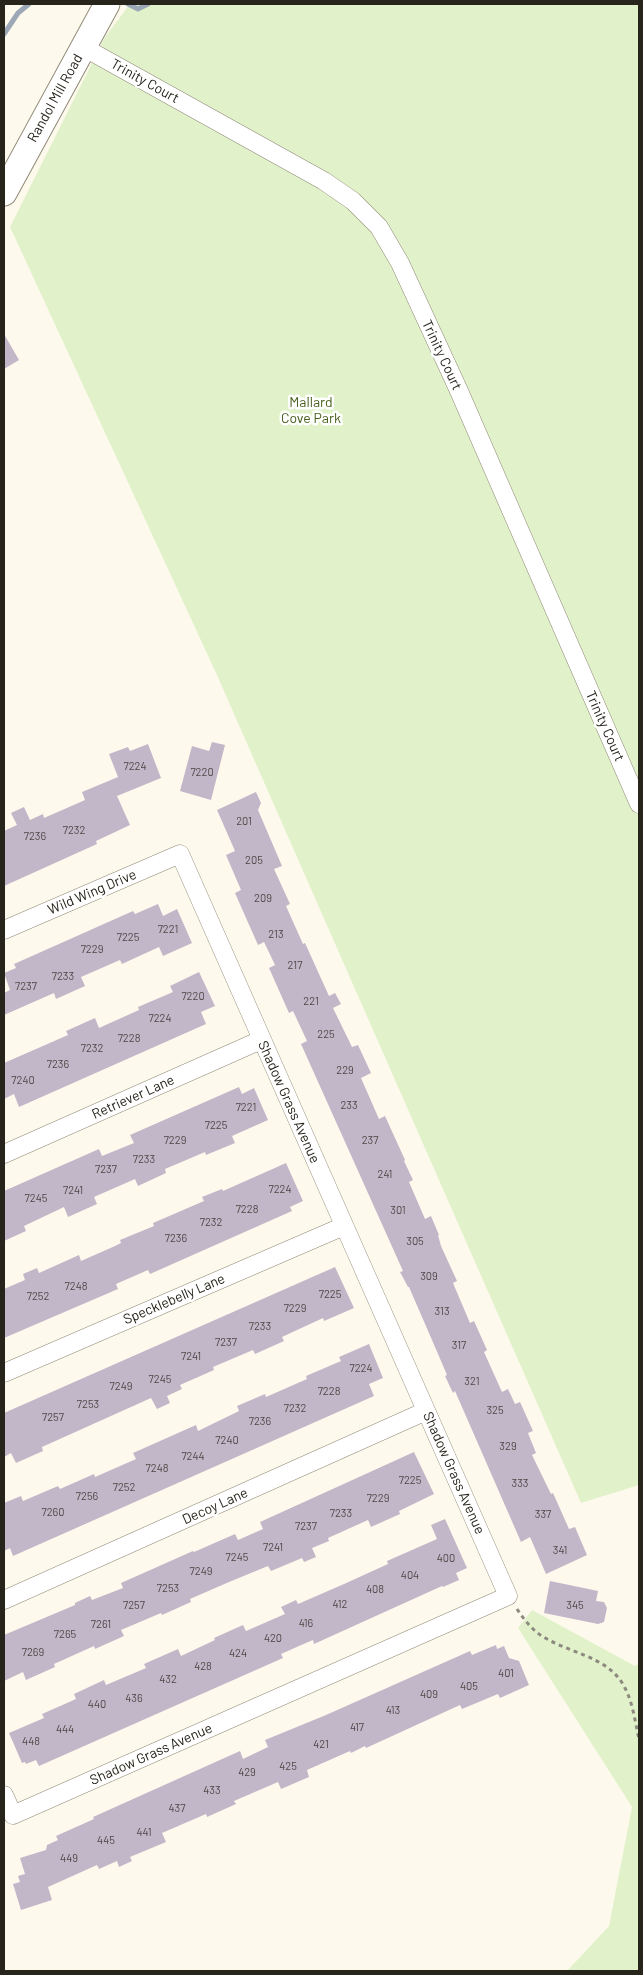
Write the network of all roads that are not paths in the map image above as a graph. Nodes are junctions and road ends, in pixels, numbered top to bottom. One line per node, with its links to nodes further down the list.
1 (104, 11): 2 (main road, Randol Mill Road)
2 (83, 47): 3 (main road, Randol Mill Road); 4 (street, Trinity Court)
3 (4, 193)
4 (639, 804)
5 (180, 854): 6 (street, Wild Wing Drive); 7 (street, Shadow Grass Avenue)
6 (4, 930)
7 (262, 1040): 8 (street, Retriever Lane); 9 (street, Shadow Grass Avenue)
8 (4, 1154)
9 (344, 1226): 10 (street, Specklebelly Lane); 11 (street, Shadow Grass Avenue)
10 (4, 1372)
11 (426, 1412): 12 (street, Decoy Lane); 13 (street, Shadow Grass Avenue)
12 (4, 1600)
13 (4, 1795)

